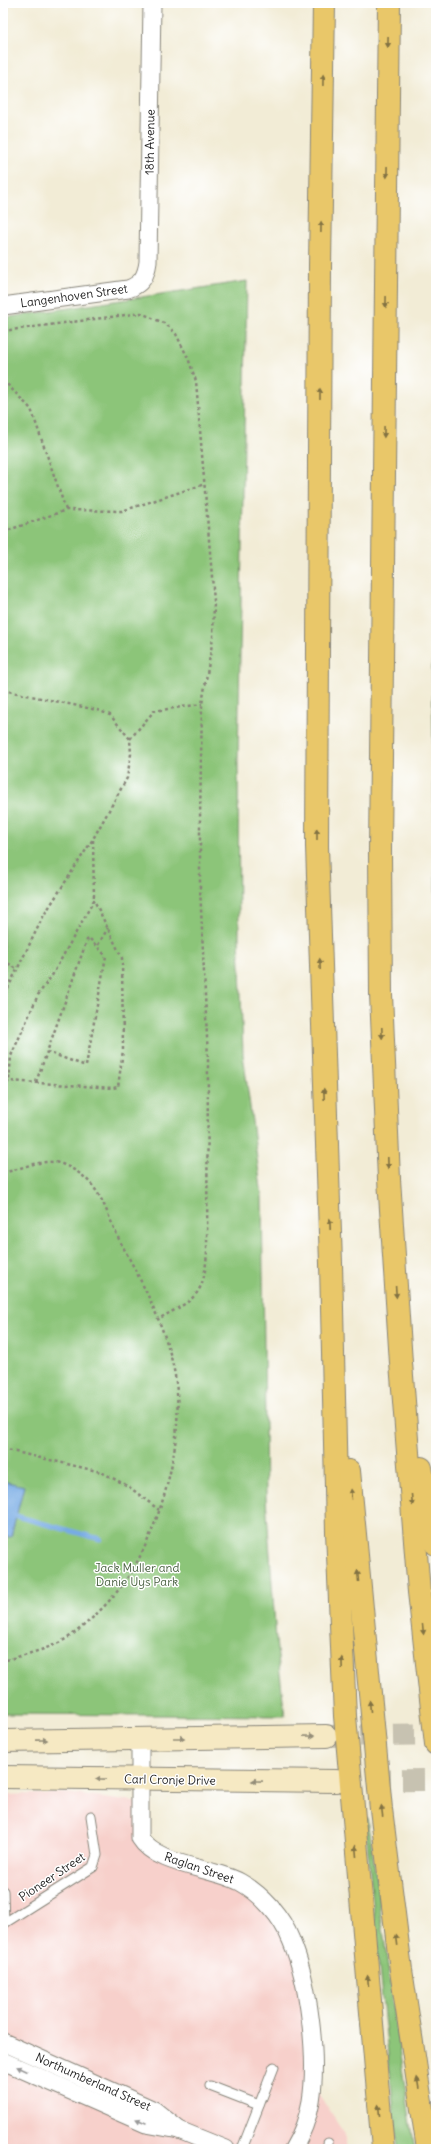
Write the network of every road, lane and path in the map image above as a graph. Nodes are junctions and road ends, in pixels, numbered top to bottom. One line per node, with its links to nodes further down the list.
1 (152, 3): 4 (street, 18th Avenue)
2 (324, 3): 26 (highway, one-way to 2)
3 (389, 3): 28 (highway, one-way to 28)
4 (143, 279): 5 (street, Langenhoven Street)
5 (3, 306)
6 (3, 331): 8 (path)
7 (3, 380): 9 (path)
8 (205, 484): 9 (path); 12 (path)
9 (66, 510): 10 (path)
10 (3, 532)
11 (3, 690): 13 (path)
12 (202, 704): 13 (path); 27 (path)
13 (130, 739): 14 (path)
14 (93, 839): 15 (path); 19 (path)
15 (94, 900): 16 (path); 22 (path)
16 (108, 928): 17 (path); 23 (path)
17 (98, 945): 21 (path); 21 (path)
18 (3, 960): 19 (path)
19 (17, 969): 20 (path)
20 (3, 998)
21 (47, 1052): 23 (path)
22 (9, 1081): 23 (path); 24 (path)
23 (36, 1082)
24 (3, 1088)
25 (3, 1173): 27 (path)
26 (331, 1263): 52 (highway, one-way to 26); 53 (highway, one-way to 26)
27 (158, 1319): 30 (path)
28 (401, 1363): 31 (highway); 36 (highway, one-way to 36)
29 (3, 1449): 30 (path)
30 (159, 1510): 32 (path)
31 (436, 1544)
32 (3, 1661)
33 (326, 1736): 34 (main road, one-way to 33)
34 (140, 1738): 35 (main road, one-way to 34); 38 (street, Raglan Street)
35 (3, 1741)
36 (436, 1744)
37 (3, 1777): 38 (main road, Carl Cronje Drive, one-way to 37)
38 (140, 1779): 39 (main road, Carl Cronje Drive, one-way to 38); 51 (street, Raglan Street)
39 (336, 1782)
40 (91, 1816): 42 (lane, Pioneer Street)
41 (3, 1891): 42 (lane)
42 (4, 1924)
43 (3, 2042): 48 (street, Northumberland Street)
44 (3, 2060): 48 (street, Northumberland Street, one-way to 44)
45 (274, 2068): 47 (lane)
46 (210, 2086): 47 (lane)
47 (259, 2105): 50 (lane)
48 (179, 2130): 49 (street, Northumberland Street)
49 (226, 2149)
50 (242, 2149)
51 (293, 2149)
52 (383, 2149)
53 (428, 2149)

